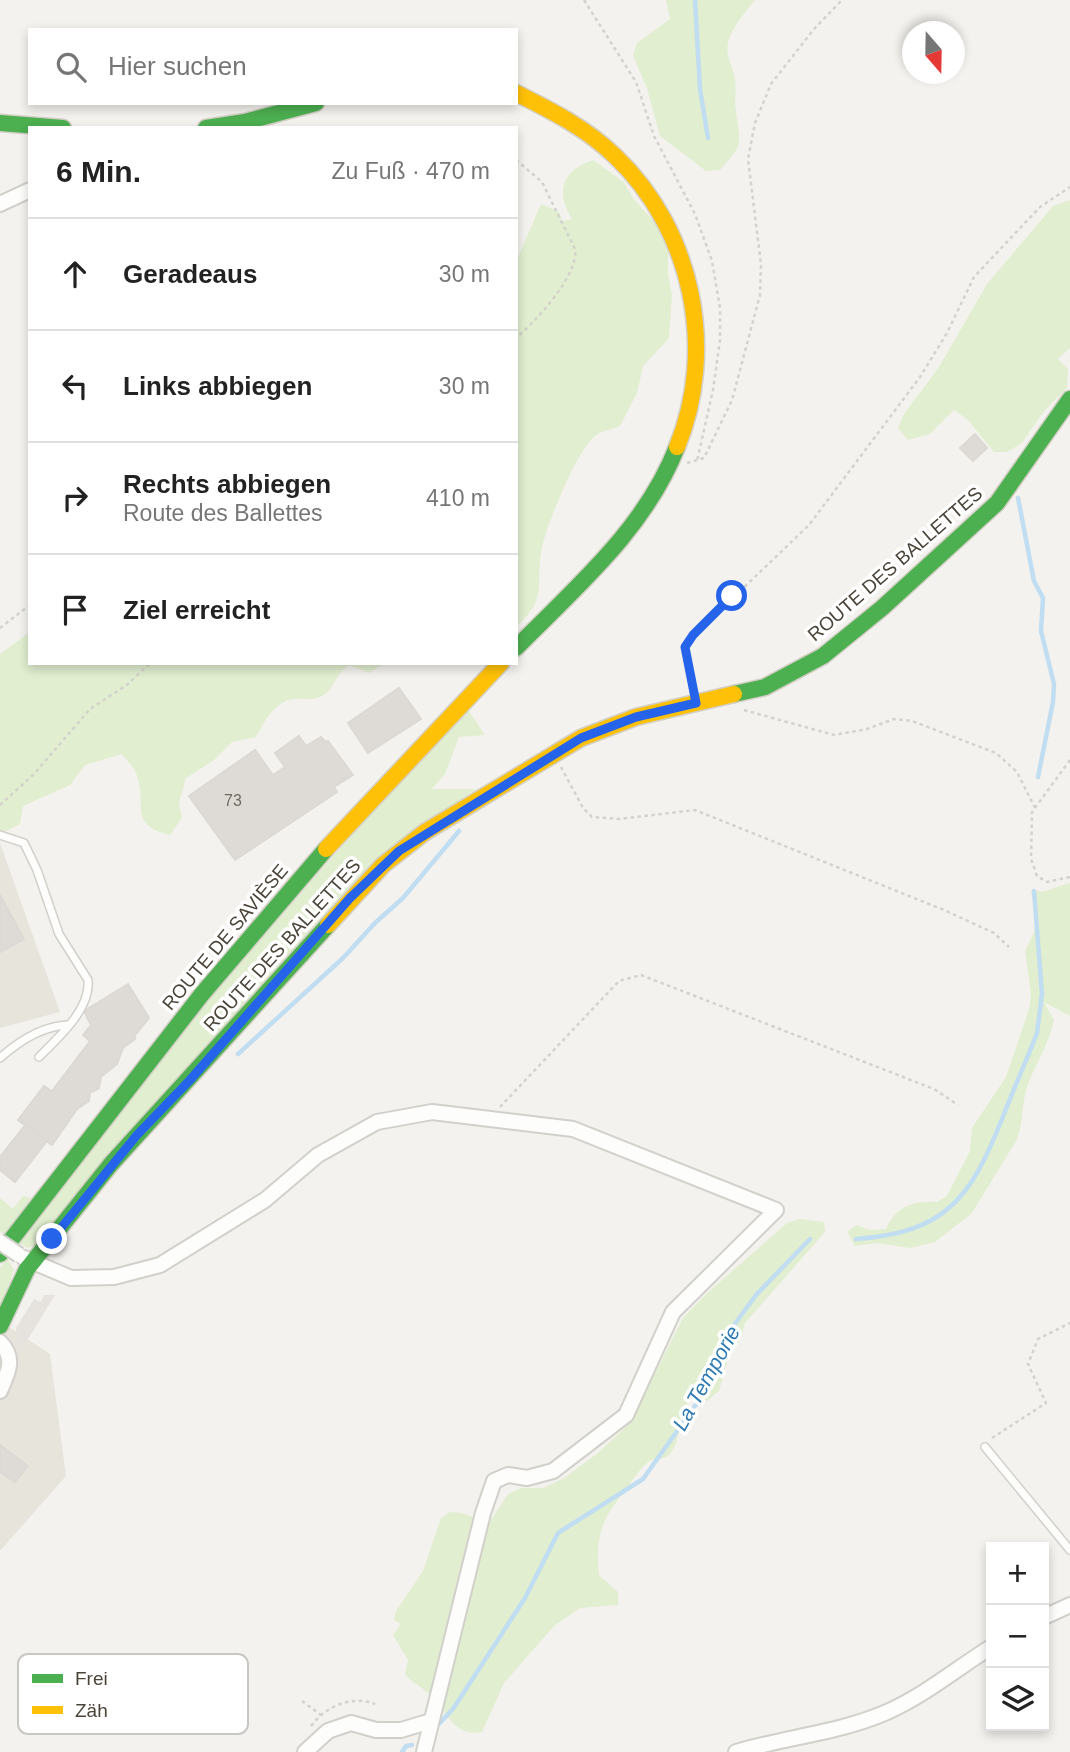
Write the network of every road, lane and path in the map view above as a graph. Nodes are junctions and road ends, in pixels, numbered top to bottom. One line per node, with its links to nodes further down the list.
1 (842, 0): 13 (path)
2 (518, 94): 13 (street)
3 (309, 105): 6 (street)
4 (0, 123): 5 (street)
5 (38, 126)
6 (217, 126)
7 (518, 162): 11 (path)
8 (1070, 187): 20 (path)
9 (28, 191): 10 (street)
10 (0, 204)
11 (518, 336)
12 (1070, 399): 19 (street, ROUTE DES BALLETTES)
13 (674, 460): 16 (street)
14 (28, 607): 15 (path)
15 (0, 628)
16 (518, 646)
17 (148, 665): 23 (path)
18 (499, 665): 34 (street, ROUTE DE SAVIÈSE)
19 (729, 696): 20 (street, ROUTE DES BALLETTES); 24 (path)
20 (696, 703): 21 (street, ROUTE DES BALLETTES)
21 (552, 755): 27 (path); 35 (street, ROUTE DES BALLETTES)
22 (1070, 760): 24 (path)
23 (0, 805)
24 (1035, 808): 26 (path)
25 (0, 835): 28 (lane)
26 (1070, 877)
27 (1009, 947)
28 (68, 1026): 29 (lane); 30 (lane)
29 (0, 1058)
30 (39, 1058)
31 (958, 1105): 32 (path)
32 (490, 1117): 35 (street); 47 (street)
33 (0, 1242): 35 (street, bridge)
34 (0, 1254)
35 (26, 1259): 37 (street, ROUTE DES BALLETTES)
36 (1070, 1322): 40 (path)
37 (0, 1326)
38 (0, 1342): 39 (street)
39 (0, 1391)
40 (985, 1447): 41 (lane)
41 (1070, 1550)
42 (1070, 1605): 43 (street)
43 (1049, 1615)
44 (986, 1651): 50 (street)
45 (303, 1701): 46 (path)
46 (321, 1715)
47 (431, 1721): 48 (street); 49 (street)
48 (305, 1752)
49 (424, 1752)
50 (736, 1752)

